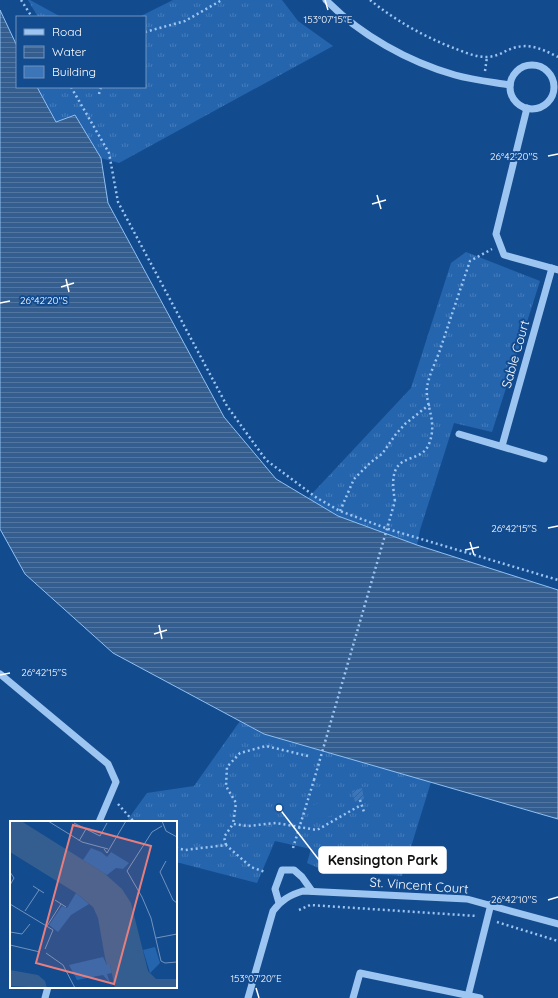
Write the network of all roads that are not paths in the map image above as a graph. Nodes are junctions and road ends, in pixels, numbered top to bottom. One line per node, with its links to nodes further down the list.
1 (326, 0): 3 (street)
2 (556, 83): 3 (street); 4 (street)
3 (510, 85): 4 (street)
4 (526, 108): 5 (street)
5 (555, 269): 7 (street, Sable Court)
6 (458, 434): 7 (street)
7 (502, 446): 8 (street)
8 (544, 459)
9 (0, 674): 10 (street)
10 (99, 821)
11 (312, 891): 12 (street, St. Vincent Court); 12 (street); 13 (street, St. Vincent Court)
12 (279, 903): 18 (street)
13 (490, 904): 14 (street, St. Vincent Court); 16 (street)
14 (558, 924)
15 (48, 988): 17 (street)
16 (468, 996): 19 (street); 20 (street)
17 (45, 998)
18 (248, 998)
19 (354, 998)
20 (480, 998)

